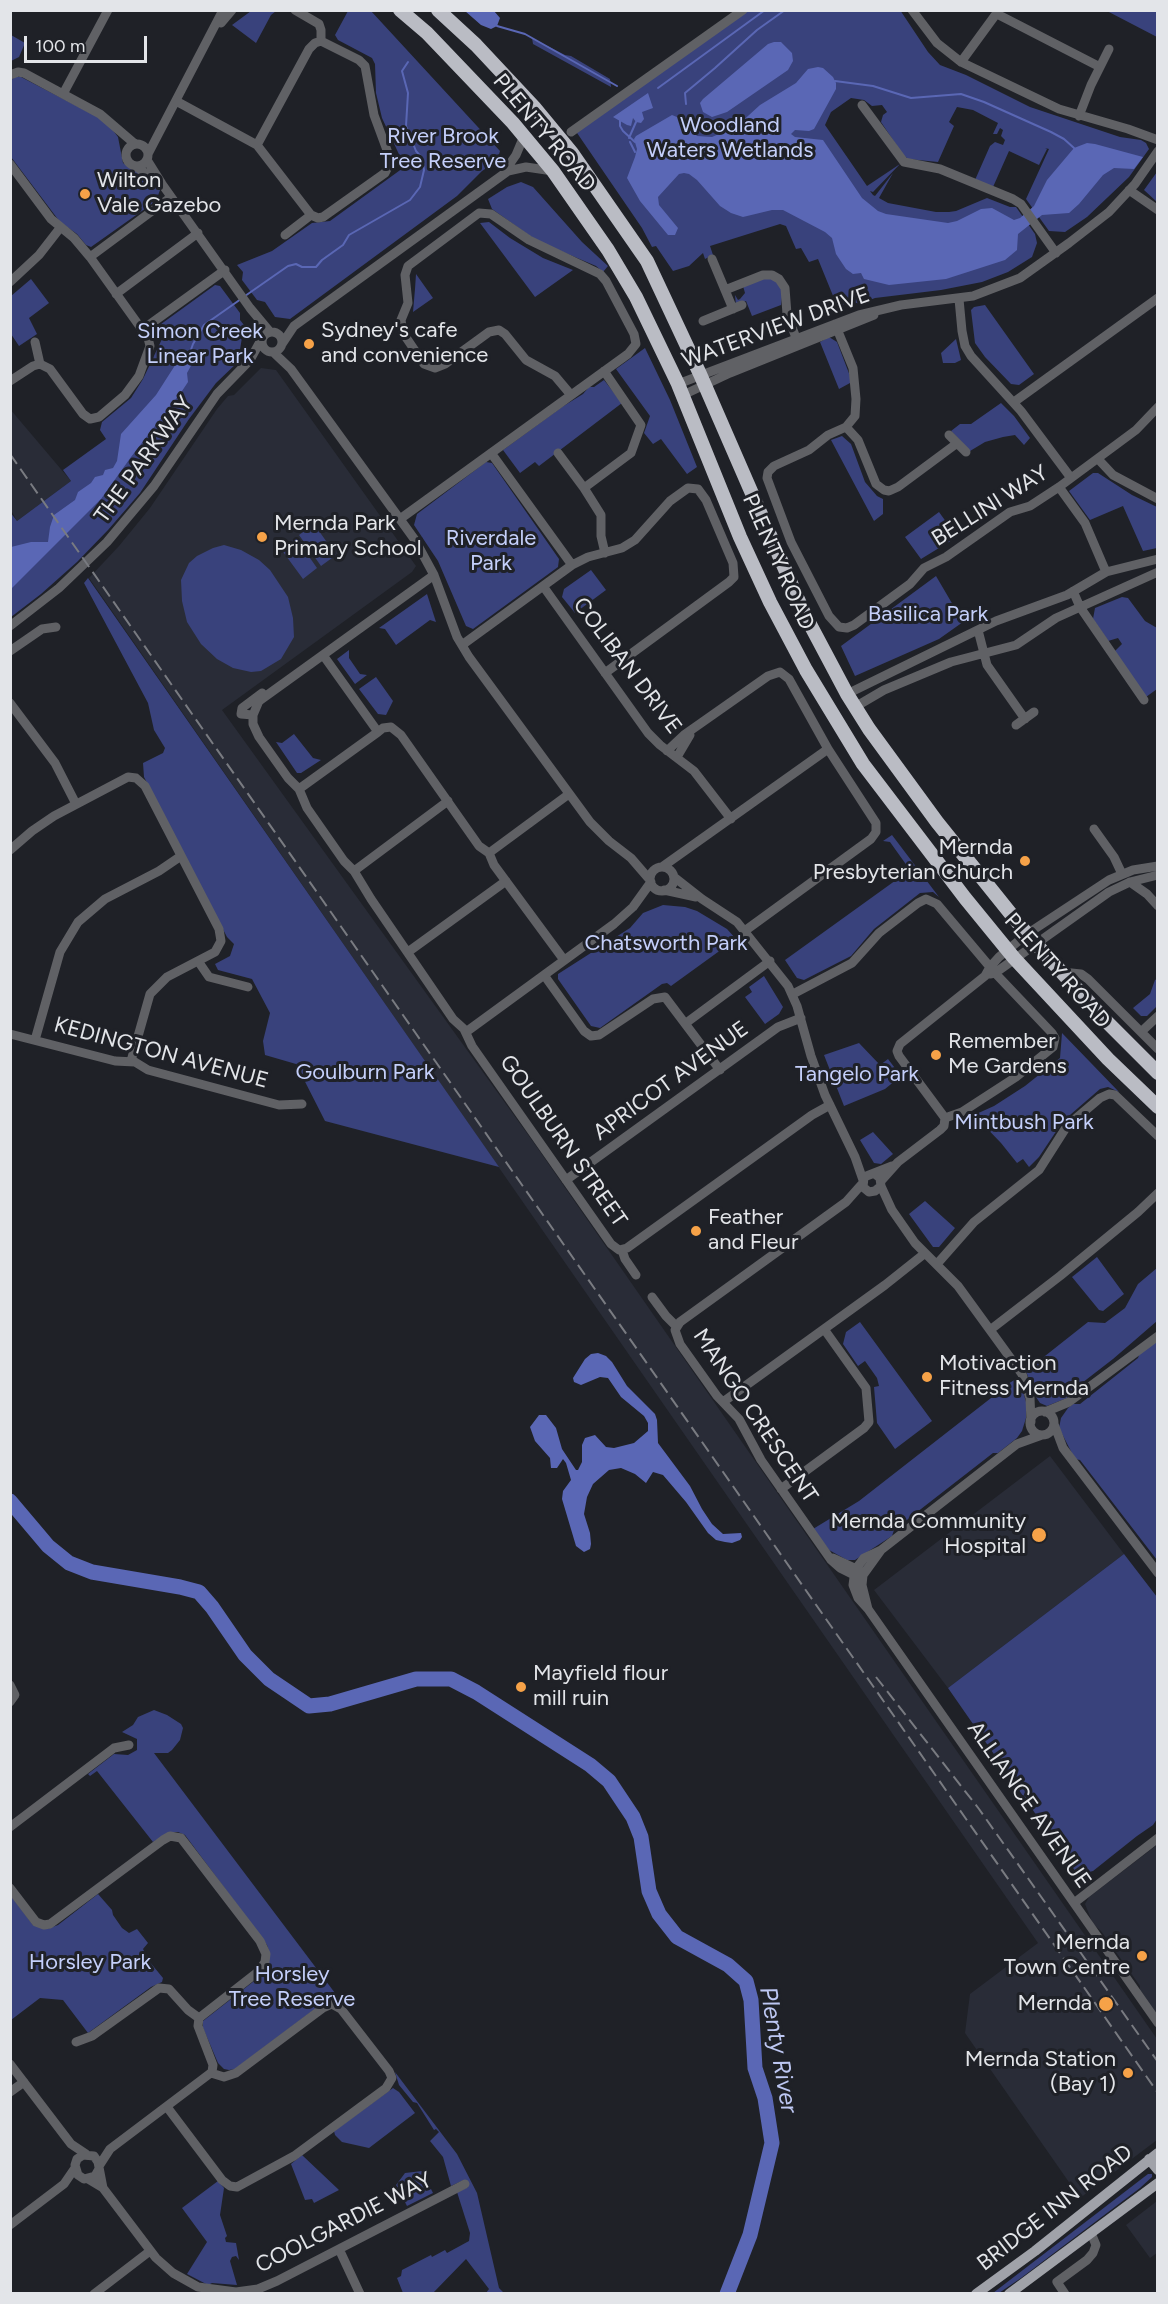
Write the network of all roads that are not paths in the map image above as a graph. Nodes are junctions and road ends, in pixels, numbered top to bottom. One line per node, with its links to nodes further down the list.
1 (108, 10): 16 (street)
2 (223, 10): 10 (street)
3 (232, 10): 10 (street)
4 (296, 10): 11 (street)
5 (400, 10): 23 (highway, PLENTY ROAD)
6 (438, 10): 62 (highway, PLENTY ROAD)
7 (743, 10): 22 (street)
8 (912, 10): 13 (street)
9 (998, 12): 13 (street); 14 (street)
10 (210, 37): 17 (street)
11 (321, 41): 26 (street); 38 (street)
12 (1109, 49): 14 (street)
13 (961, 62): 19 (street)
14 (1100, 67): 19 (street)
15 (10, 75): 16 (street)
16 (63, 94): 21 (street)
17 (176, 101): 20 (street); 26 (street)
18 (862, 105): 42 (street)
19 (1079, 116): 24 (street)
20 (162, 125): 25 (street); 29 (street)
21 (115, 126): 25 (street); 27 (street)
22 (571, 132)
23 (524, 136): 32 (street); 33 (highway, PLENTY ROAD)
24 (1158, 140)
25 (136, 144): 27 (street); 29 (street)
26 (257, 145): 38 (street)
27 (126, 153): 31 (street)
28 (1156, 153): 35 (street, WATERVIEW DRIVE)
29 (147, 157): 31 (street); 34 (street)
30 (10, 164): 39 (street)
31 (135, 166): 34 (street)
32 (508, 171): 33 (street); 52 (street)
33 (553, 171): 64 (highway, PLENTY ROAD)
34 (162, 184): 36 (street)
35 (1129, 190): 37 (street); 42 (street, WATERVIEW DRIVE)
36 (171, 197): 40 (street); 43 (street)
37 (1158, 210)
38 (311, 215): 41 (street)
39 (60, 228): 43 (street); 46 (street)
40 (198, 233): 45 (street); 48 (street)
41 (285, 235)
42 (1056, 253): 50 (street, WATERVIEW DRIVE)
43 (90, 257): 48 (street)
44 (712, 259): 47 (street)
45 (225, 270): 54 (street); 55 (street)
46 (10, 282)
47 (725, 290): 51 (street); 57 (street)
48 (116, 294): 54 (street)
49 (1158, 298): 66 (street)
50 (959, 299): 53 (street, WATERVIEW DRIVE); 66 (street)
51 (703, 321)
52 (294, 326): 55 (street); 58 (street)
53 (836, 327): 57 (street, WATERVIEW DRIVE); 68 (street)
54 (142, 330): 60 (street)
55 (267, 335): 58 (street); 58 (street); 59 (street, THE PARKWAY)
56 (35, 342): 60 (street)
57 (798, 342): 62 (street, WATERVIEW DRIVE)
58 (276, 349): 59 (street, THE PARKWAY); 79 (street)
59 (250, 360): 89 (street, THE PARKWAY)
60 (40, 364): 63 (street)
61 (604, 371): 65 (street); 65 (street); 77 (street)
62 (703, 380): 64 (street, WATERVIEW DRIVE); 97 (highway, PLENTY ROAD)
63 (10, 381)
64 (680, 390): 143 (highway, PLENTY ROAD)
65 (571, 395): 72 (street)
66 (1014, 402): 75 (street)
67 (1158, 407): 74 (street, BELLINI WAY)
68 (846, 427): 70 (street); 76 (street, BELLINI WAY)
69 (949, 435): 70 (street)
70 (956, 444): 71 (street)
71 (966, 452)
72 (491, 453): 79 (street); 82 (street)
73 (558, 453): 77 (street)
74 (1098, 459): 75 (street, BELLINI WAY); 78 (street)
75 (1071, 478): 76 (street, BELLINI WAY)
76 (1059, 487): 84 (street)
77 (585, 488): 80 (street)
78 (1158, 499)
79 (400, 519): 83 (street)
80 (604, 553): 82 (street); 96 (street)
81 (1158, 559): 84 (street)
82 (572, 565): 86 (street)
83 (433, 572): 92 (street); 95 (street); 102 (street)
84 (1106, 572): 87 (street)
85 (1158, 572): 88 (street)
86 (543, 586): 92 (street); 96 (street, COLIBAN DRIVE)
87 (1073, 591): 88 (street); 91 (street)
88 (1080, 607): 94 (street); 98 (street)
89 (10, 626)
90 (56, 627): 93 (street)
91 (978, 630): 94 (street); 97 (street)
92 (462, 645): 113 (street)
93 (10, 651)
94 (984, 653): 100 (street); 104 (street)
95 (323, 655): 103 (street); 107 (street)
96 (605, 672): 110 (street, COLIBAN DRIVE)
97 (847, 694): 100 (highway, PLENTY ROAD)
98 (1144, 700)
99 (10, 703): 115 (street)
100 (855, 707): 141 (highway, PLENTY ROAD)
101 (1034, 712): 104 (street)
102 (241, 714): 103 (street); 108 (street)
103 (253, 715): 108 (street, GOULBURN STREET)
104 (1026, 718): 105 (street)
105 (1016, 725)
106 (695, 728): 109 (street); 110 (street); 111 (street)
107 (378, 732): 112 (street); 114 (street)
108 (259, 737): 112 (street, GOULBURN STREET)
109 (828, 749): 116 (street); 140 (street)
110 (667, 751): 111 (street, COLIBAN DRIVE)
111 (677, 757): 116 (street, COLIBAN DRIVE)
112 (299, 789): 127 (street, GOULBURN STREET)
113 (569, 794): 122 (street); 123 (street)
114 (448, 801): 122 (street); 127 (street)
115 (76, 804): 119 (street); 124 (street)
116 (731, 819): 121 (street)
117 (1094, 829): 128 (street)
118 (10, 833): 119 (street)
119 (19, 842): 120 (street)
120 (10, 850)
121 (688, 850): 126 (street); 129 (street)
122 (491, 852): 132 (street)
123 (631, 858): 126 (street); 133 (street)
124 (183, 859): 145 (street); 158 (street)
125 (1158, 866): 128 (street)
126 (660, 867): 129 (street); 133 (street)
127 (357, 869): 142 (street, GOULBURN STREET)
128 (1122, 874): 141 (street)
129 (673, 875): 135 (street); 137 (street)
130 (1158, 875): 131 (street)
131 (1147, 877): 134 (street); 136 (street)
132 (506, 881): 142 (street); 144 (street)
133 (650, 881): 135 (street); 139 (street)
134 (1130, 882): 136 (street); 141 (street)
135 (663, 890): 137 (street); 139 (street)
136 (1147, 894): 138 (street)
137 (702, 899): 140 (street)
138 (1158, 906)
139 (633, 907): 144 (street)
140 (746, 930): 146 (street)
141 (1031, 939): 143 (street); 148 (highway, PLENTY ROAD)
142 (408, 952): 155 (street, GOULBURN STREET)
143 (1011, 954): 147 (street); 165 (highway, PLENTY ROAD)
144 (564, 960): 149 (street)
145 (198, 961): 150 (street); 160 (street)
146 (770, 961): 151 (street); 154 (street)
147 (990, 972): 151 (street); 166 (street); 166 (street)
148 (1062, 972): 156 (street); 162 (highway, PLENTY ROAD)
149 (544, 975): 154 (street); 155 (street)
150 (248, 987)
151 (792, 994): 153 (street)
152 (1158, 1016): 156 (street)
153 (801, 1018): 161 (street, APRICOT AVENUE); 164 (street)
154 (686, 1023): 161 (street)
155 (468, 1030): 168 (street, GOULBURN STREET)
156 (1141, 1032): 159 (street)
157 (10, 1034): 158 (street, KEDINGTON AVENUE)
158 (35, 1040): 160 (street, KEDINGTON AVENUE)
159 (1158, 1049)
160 (131, 1061): 163 (street, KEDINGTON AVENUE)
161 (720, 1070): 168 (street, APRICOT AVENUE)
162 (1158, 1072)
163 (302, 1104)
164 (830, 1105): 169 (street); 171 (street, GOULBURN STREET)
165 (1158, 1107)
166 (945, 1118): 169 (street)
167 (1158, 1136): 173 (street)
168 (566, 1180): 171 (street, GOULBURN STREET)
169 (872, 1183): 172 (street); 176 (street, MANGO CRESCENT)
170 (1158, 1193): 179 (street)
171 (622, 1250): 174 (street, GOULBURN STREET)
172 (924, 1254): 173 (street); 177 (street)
173 (937, 1264): 179 (street)
174 (636, 1275)
175 (652, 1297): 176 (street, MANGO CRESCENT)
176 (676, 1326): 183 (street, MANGO CRESCENT)
177 (824, 1329): 183 (street); 191 (street)
178 (1158, 1329): 181 (street)
179 (990, 1330): 182 (street)
180 (1158, 1336): 181 (street)
181 (1140, 1347): 184 (street)
182 (1030, 1398): 185 (street); 186 (street)
183 (723, 1402): 191 (street, MANGO CRESCENT)
184 (1069, 1402): 185 (street); 187 (street)
185 (1045, 1412): 186 (street); 187 (street)
186 (1030, 1423): 188 (street); 189 (street)
187 (1054, 1424): 188 (street); 190 (street)
188 (1042, 1435): 189 (street); 190 (street)
189 (1017, 1444): 192 (street)
190 (1063, 1448): 193 (street)
191 (781, 1489): 192 (street, MANGO CRESCENT)
192 (859, 1573): 200 (street, ALLIANCE AVENUE)
193 (1158, 1573)
194 (10, 1685): 195 (street)
195 (10, 1702)
196 (129, 1744): 197 (street)
197 (10, 1827)
198 (1158, 1838): 200 (street)
199 (10, 1888): 201 (street)
200 (1074, 1902): 202 (street, ALLIANCE AVENUE)
201 (199, 2018): 203 (street); 205 (street)
202 (1158, 2023)
203 (76, 2042)
204 (10, 2064): 206 (street)
205 (212, 2071): 208 (street); 208 (street)
206 (24, 2082): 207 (street); 209 (street)
207 (10, 2092)
208 (167, 2107): 210 (street)
209 (71, 2144): 211 (street); 213 (street)
210 (110, 2149): 211 (street); 214 (street)
211 (88, 2154): 213 (street); 214 (street)
212 (1153, 2156): 215 (main road); 227 (main road, BRIDGE INN ROAD)
213 (75, 2165): 216 (street); 218 (street)
214 (99, 2168): 216 (street); 220 (street, COOLGARDIE WAY)
215 (1158, 2170)
216 (86, 2179): 218 (street); 220 (street, COOLGARDIE WAY)
217 (1158, 2182): 222 (main road, BRIDGE INN ROAD)
218 (64, 2184): 221 (street)
219 (465, 2184): 223 (street, COOLGARDIE WAY)
220 (103, 2188): 224 (street, COOLGARDIE WAY)
221 (10, 2224)
222 (1091, 2233): 228 (main road, BRIDGE INN ROAD); 229 (street)
223 (339, 2249): 224 (street, COOLGARDIE WAY); 226 (street)
224 (150, 2251): 225 (street)
225 (94, 2294)
226 (360, 2294)
227 (976, 2294)
228 (1009, 2294)
229 (1065, 2294)

